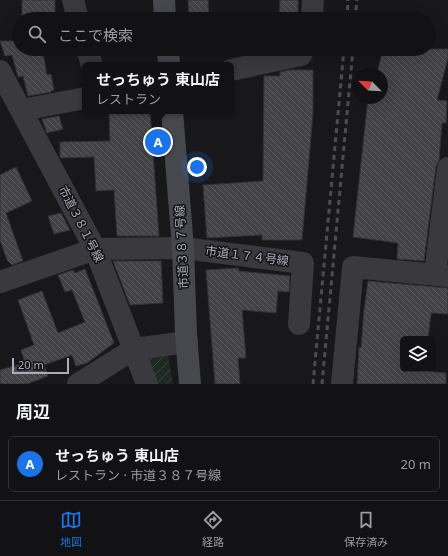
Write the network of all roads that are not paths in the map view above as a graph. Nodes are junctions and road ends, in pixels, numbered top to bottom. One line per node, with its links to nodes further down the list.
1 (73, 0): 4 (street)
2 (164, 0): 5 (street)
3 (313, 0): 6 (street)
4 (76, 12)
5 (165, 12)
6 (312, 12)
7 (296, 56): 8 (street)
8 (234, 69)
9 (0, 71): 11 (street, 市道３８１号線)
10 (82, 99): 11 (street)
11 (22, 110): 15 (street, 市道３８１号線)
12 (172, 114): 14 (street, 市道３８７号線)
13 (448, 168): 16 (street)
14 (183, 248): 15 (street, 市道１７４号線); 18 (street, 市道１７４号線); 19 (street, 市道３８７号線)
15 (95, 249): 17 (street, 市道１７４号線); 20 (street, 市道３８１号線)
16 (442, 275): 24 (street)
17 (0, 282)
18 (299, 324)
19 (187, 342): 20 (street); 23 (street, 市道３８７号線)
20 (134, 349): 21 (street); 22 (street, 市道３８１号線)
21 (78, 384)
22 (147, 384)
23 (190, 384)
24 (342, 384)

